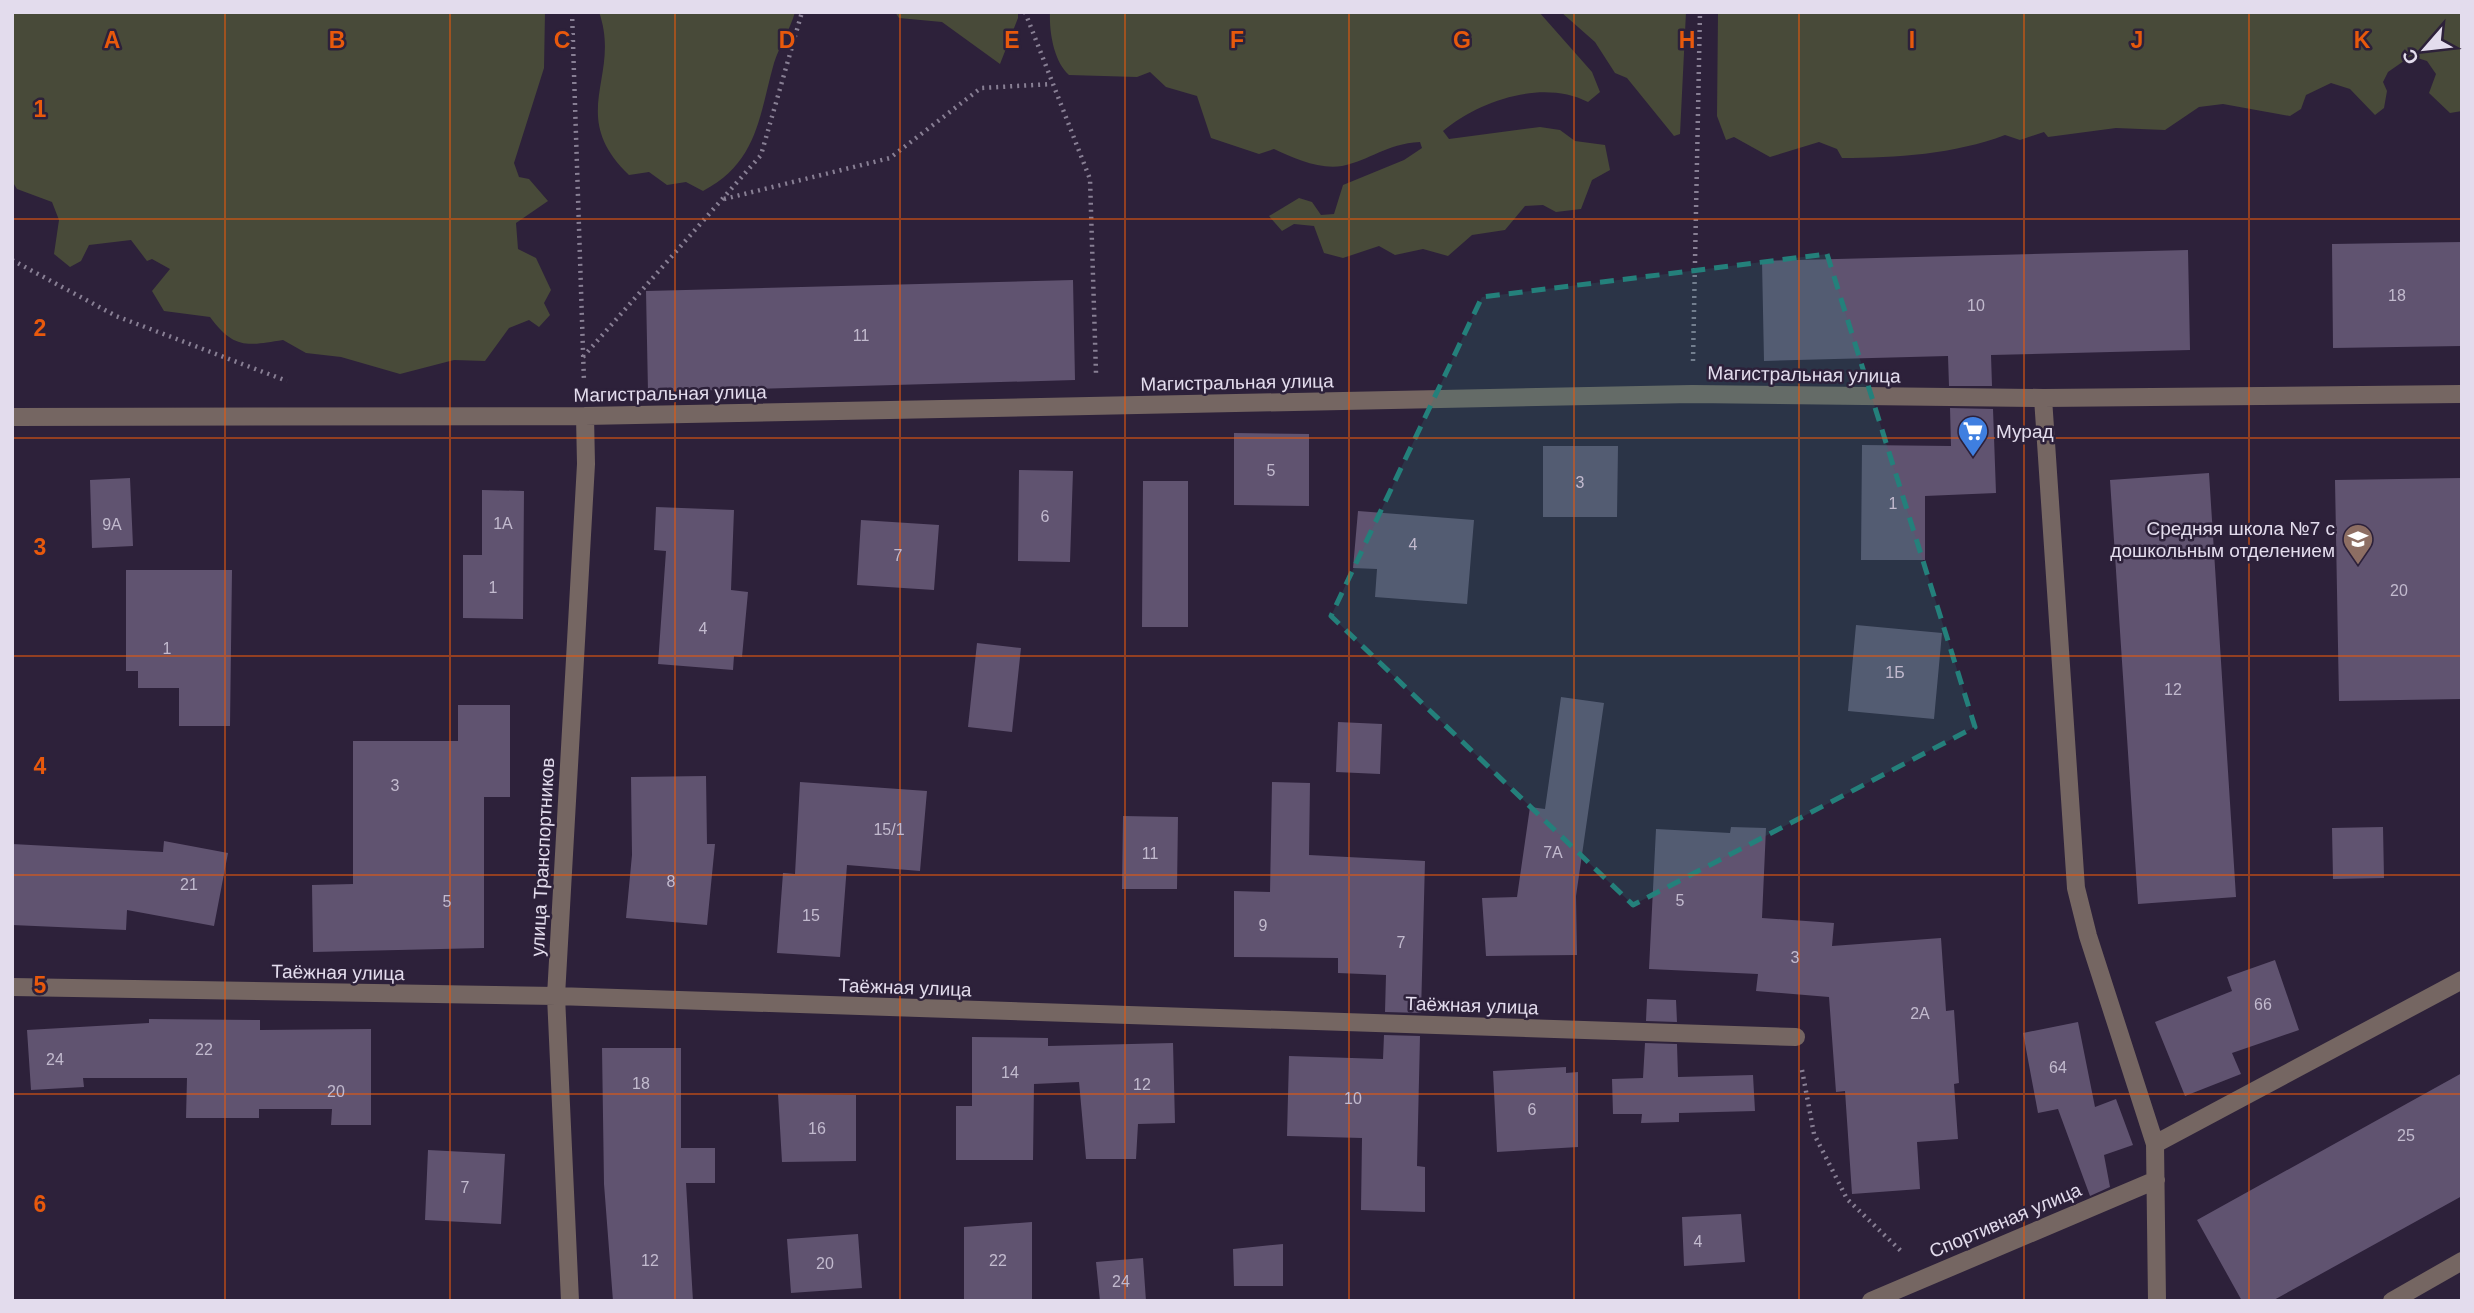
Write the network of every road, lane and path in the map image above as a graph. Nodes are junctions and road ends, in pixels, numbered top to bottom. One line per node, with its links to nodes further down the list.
1 (572, 12): 8 (path)
2 (802, 12): 6 (path)
3 (1025, 12): 5 (path)
4 (1700, 12): 10 (path)
5 (1052, 84): 6 (path); 13 (path)
6 (723, 199): 8 (path)
7 (12, 260): 9 (path)
8 (583, 357): 14 (path)
9 (294, 383)
10 (1692, 394): 12 (street, Магистральная улица); 13 (street, Магистральная улица)
11 (2462, 394): 12 (street, Магистральная улица)
12 (2043, 398): 20 (street)
13 (1097, 406): 14 (street, Магистральная улица)
14 (585, 416): 15 (street, Магистральная улица); 18 (street, улица Транспортников)
15 (12, 418)
16 (2462, 980): 20 (street)
17 (12, 987): 18 (street, Таёжная улица)
18 (556, 996): 19 (street, Таёжная улица); 24 (street, улица Транспортников)
19 (1796, 1037): 23 (path)
20 (2155, 1144): 21 (street)
21 (2156, 1180): 23 (street, Спортивная улица); 26 (street)
22 (2462, 1261): 27 (street)
23 (1926, 1276): 25 (street, Спортивная улица)
24 (570, 1301)
25 (1871, 1301)
26 (2157, 1301)
27 (2392, 1301)

